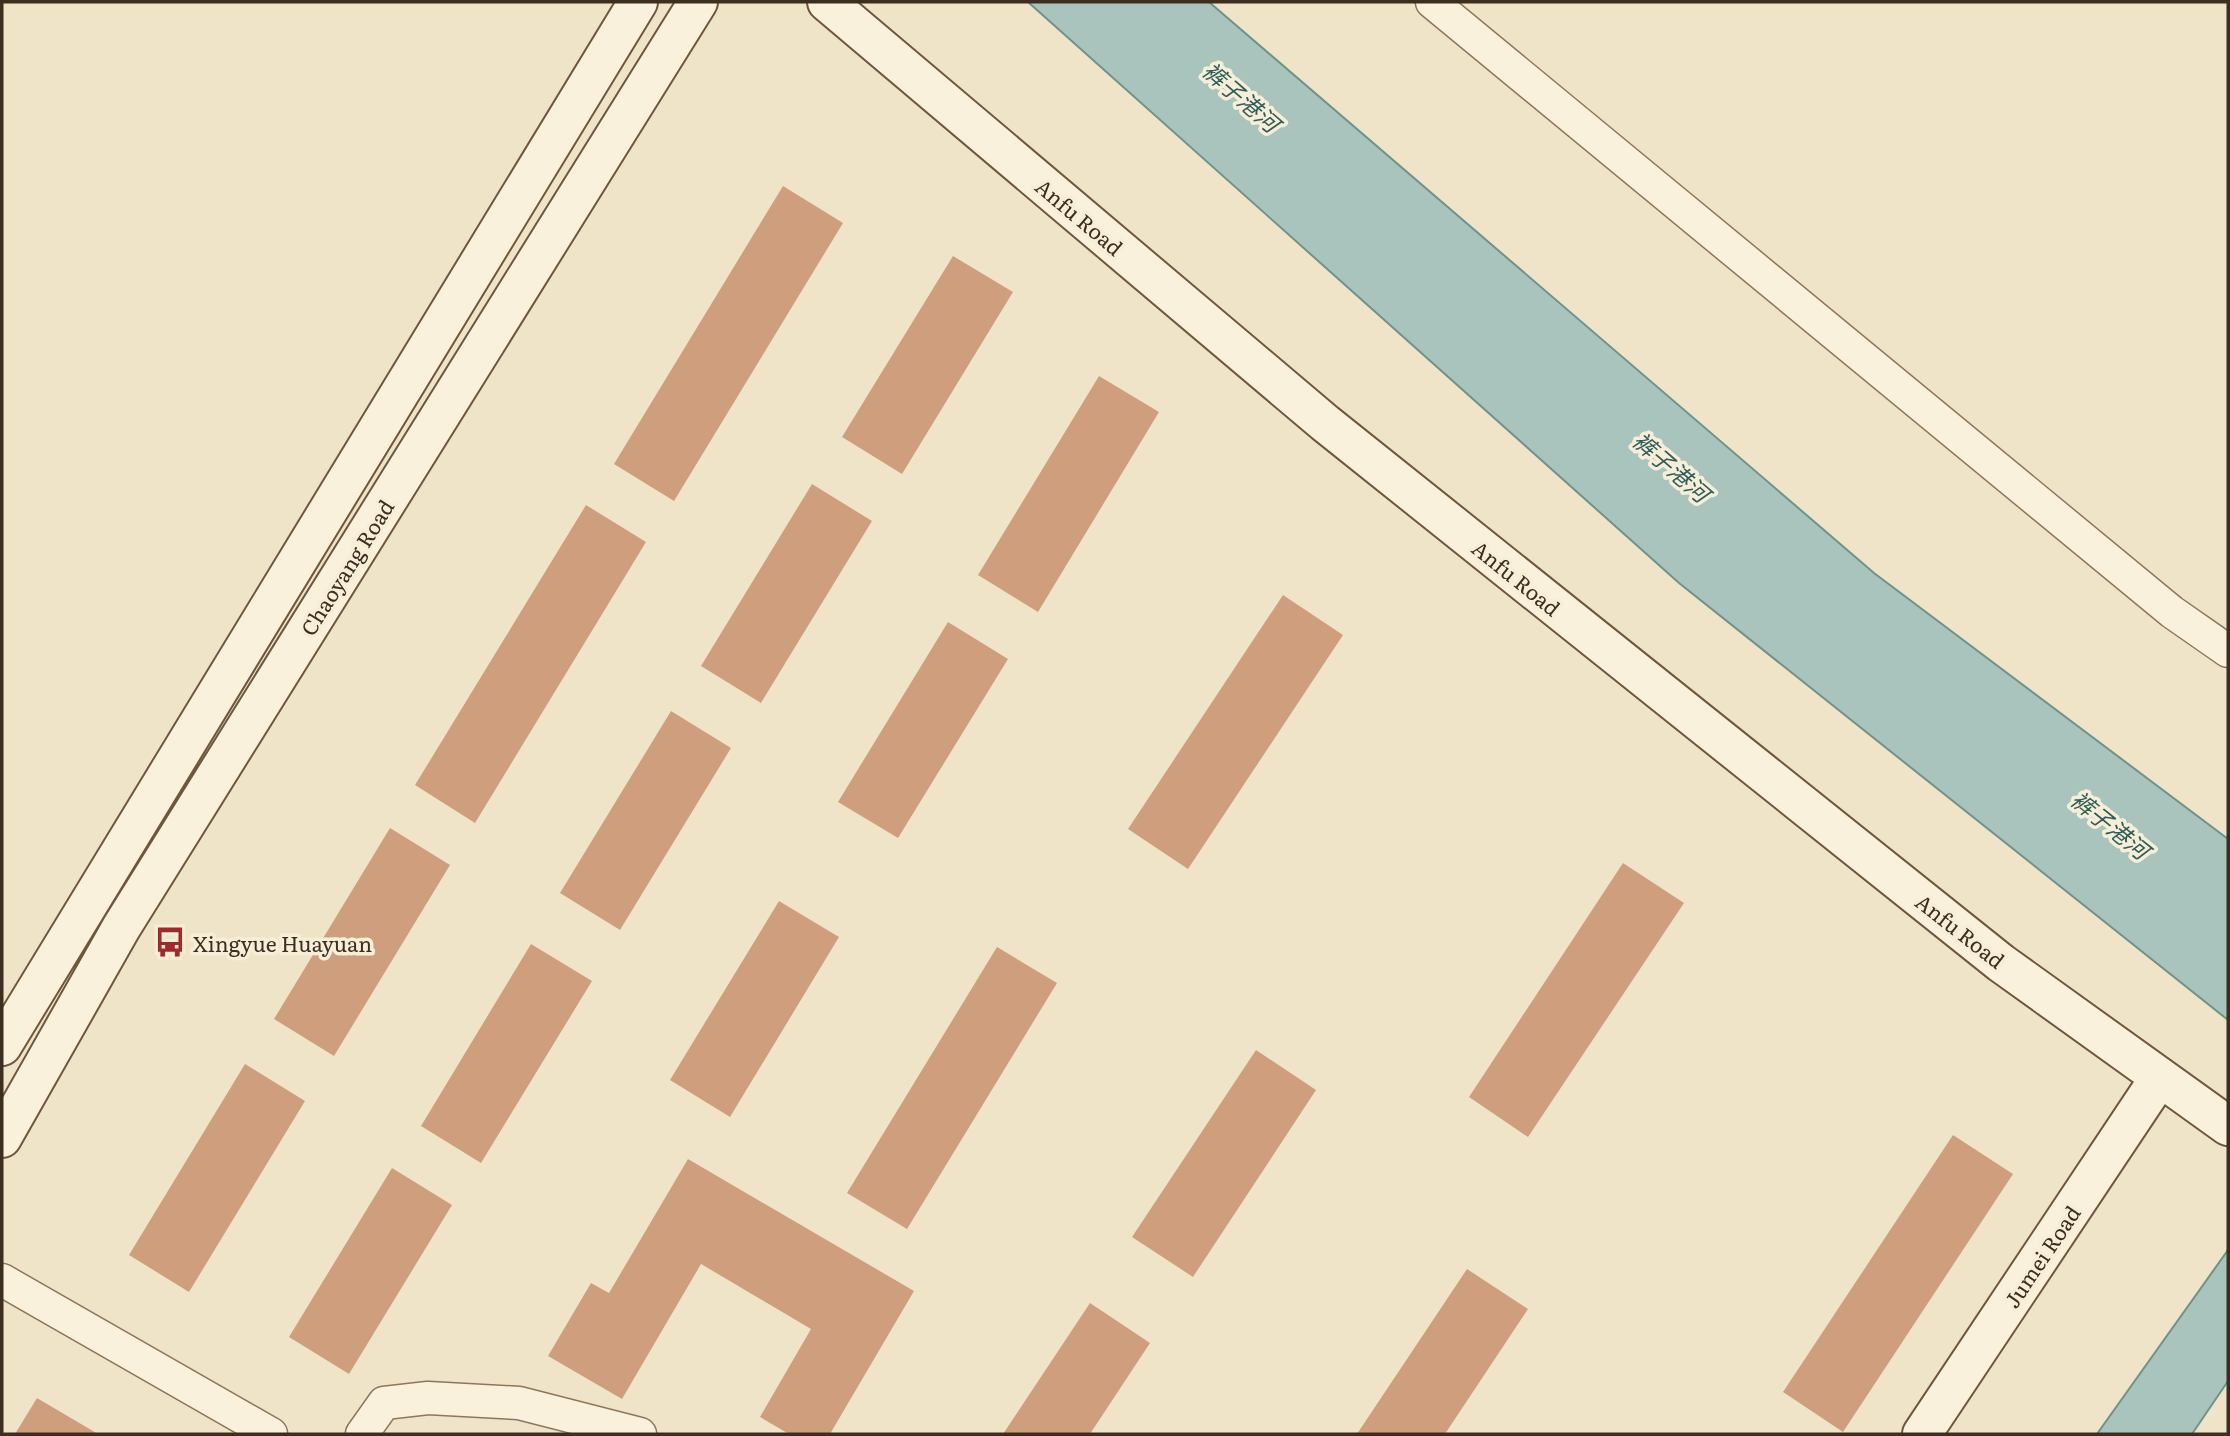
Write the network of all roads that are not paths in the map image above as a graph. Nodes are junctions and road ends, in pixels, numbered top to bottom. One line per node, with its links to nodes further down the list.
1 (638, 2): 6 (main road, Chaoyang Road)
2 (698, 2): 9 (main road, Chaoyang Road)
3 (827, 2): 7 (main road, Anfu Road)
4 (1432, 2): 5 (street)
5 (2228, 651)
6 (2, 1046)
7 (2160, 1077): 8 (main road, Anfu Road); 14 (main road, Jumei Road)
8 (2228, 1126)
9 (2, 1138)
10 (2, 1280): 11 (street)
11 (271, 1434)
12 (362, 1434): 13 (street)
13 (640, 1434)
14 (1922, 1434)

